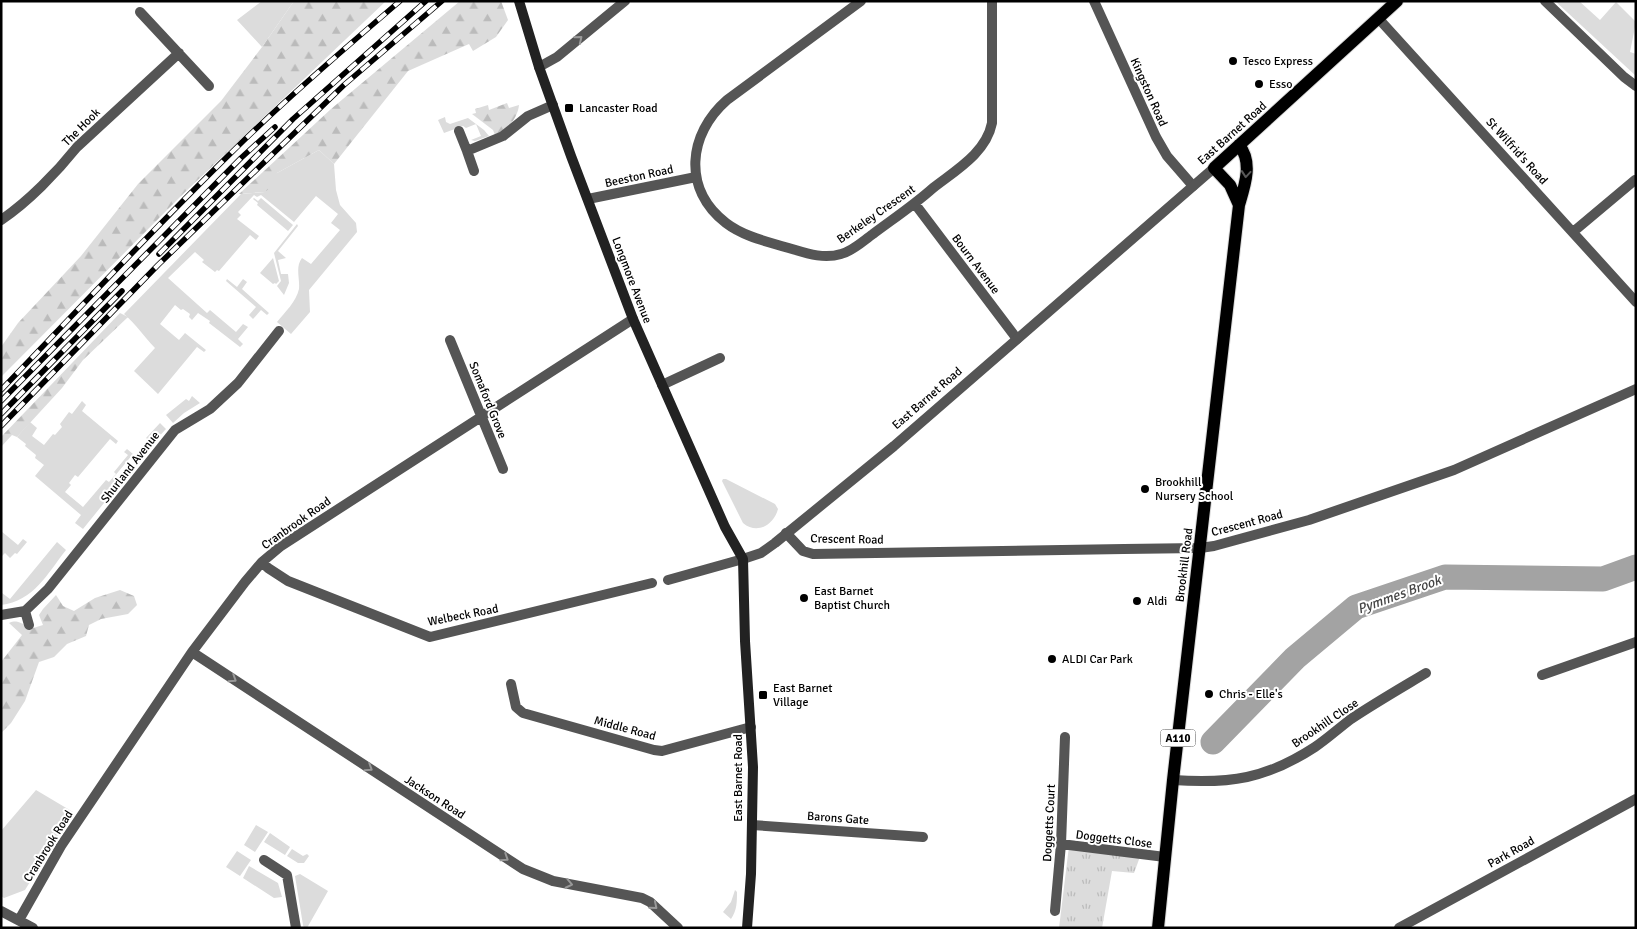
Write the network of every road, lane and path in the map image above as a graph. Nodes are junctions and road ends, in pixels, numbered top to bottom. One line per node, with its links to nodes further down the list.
1 (519, 1): 11 (main road, Longmore Avenue)
2 (625, 1): 11 (street, one-way to 2)
3 (861, 1): 20 (street, Berkeley Crescent)
4 (992, 1): 24 (street, Berkeley Crescent)
5 (1094, 1): 22 (street, Kingston Road)
6 (1397, 1): 9 (main road, East Barnet Road)
7 (1545, 1): 13 (street)
8 (140, 12): 10 (street)
9 (1378, 18): 16 (main road, East Barnet Road); 27 (street, St Wilfrid's Road)
10 (178, 53): 12 (street); 26 (street, The Hook)
11 (539, 67): 14 (main road, Longmore Avenue)
12 (209, 86)
13 (1636, 86)
14 (553, 105): 17 (street); 23 (main road, Longmore Avenue)
15 (460, 131): 17 (street)
16 (1239, 145): 18 (main road, East Barnet Road); 25 (main road, Brookhill Road / A110, one-way to 25)
17 (467, 151): 19 (street)
18 (1214, 168): 22 (street, East Barnet Road); 25 (main road)
19 (474, 171)
20 (696, 177): 23 (street, Beeston Road); 24 (street, Berkeley Crescent)
21 (1635, 180): 27 (street)
22 (1194, 186): 31 (street, East Barnet Road)
23 (588, 199): 29 (main road, Longmore Avenue)
24 (914, 204): 31 (street, Bourn Avenue)
25 (1239, 205): 39 (main road, Brookhill Road / A110)
26 (1, 220)
27 (1573, 232): 28 (street, St Wilfrid's Road)
28 (1636, 302)
29 (633, 319): 34 (main road, Longmore Avenue); 36 (street, Cranbrook Road)
30 (278, 330): 44 (street, Shurland Avenue)
31 (1017, 339): 38 (street, East Barnet Road)
32 (450, 340): 36 (street, Somaford Grove)
33 (720, 358): 34 (street)
34 (662, 386): 40 (main road, Longmore Avenue)
35 (1636, 389): 39 (street, Crescent Road)
36 (481, 416): 37 (street, Somaford Grove); 41 (street, Cranbrook Road)
37 (503, 469)
38 (786, 533): 39 (street, Crescent Road); 40 (street, East Barnet Road)
39 (1200, 548): 54 (main road, Brookhill Road / A110)
40 (743, 558): 42 (street); 52 (main road, East Barnet Road)
41 (262, 562): 43 (street, Welbeck Road); 48 (street, Cranbrook Road)
42 (668, 580)
43 (652, 583)
44 (25, 611): 45 (street); 46 (street)
45 (1, 615)
46 (29, 625)
47 (1636, 642): 50 (street)
48 (192, 652): 63 (street, Cranbrook Road); 66 (street, Jackson Road, one-way to 66)
49 (1426, 673): 54 (street, Brookhill Close)
50 (1542, 675)
51 (511, 684): 52 (street, Middle Road)
52 (751, 727): 56 (main road, East Barnet Road)
53 (1065, 737): 58 (street, Doggetts Court)
54 (1173, 780): 59 (main road, Brookhill Road / A110)
55 (1636, 799): 69 (street, Park Road)
56 (752, 825): 57 (street, Barons Gate); 67 (main road, East Barnet Road)
57 (923, 837)
58 (1061, 844): 59 (street, Doggetts Close); 62 (street, Doggetts Court)
59 (1165, 857): 68 (main road, Brookhill Road / A110)
60 (264, 860): 65 (street)
61 (1, 911): 63 (street)
62 (1055, 911)
63 (18, 920): 64 (street)
64 (33, 928)
65 (296, 928)
66 (678, 928)
67 (747, 928)
68 (1158, 928)
69 (1399, 928)

